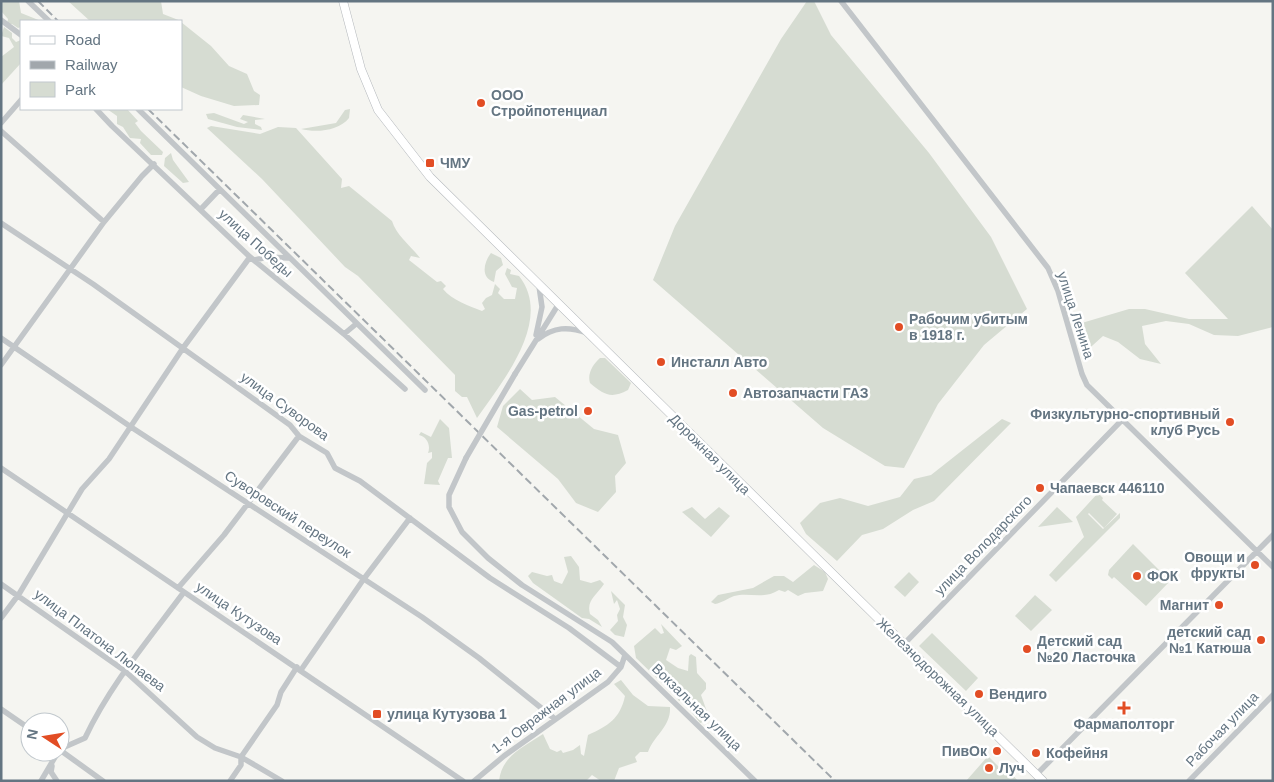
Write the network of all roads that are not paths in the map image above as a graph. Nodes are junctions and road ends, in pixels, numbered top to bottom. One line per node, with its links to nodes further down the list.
1 (28, 1): 5 (street)
2 (343, 1): 20 (main road, Дорожная улица)
3 (841, 1): 32 (street, улица Ленина)
4 (1, 20): 6 (street)
5 (48, 20)
6 (20, 33)
7 (20, 101): 10 (street)
8 (97, 110): 12 (street, улица Победы)
9 (139, 110): 13 (street)
10 (1, 123)
11 (1, 131): 15 (street)
12 (154, 164): 14 (street, улица Победы); 15 (street)
13 (219, 190): 14 (street); 18 (street)
14 (201, 210): 17 (street, улица Победы)
15 (104, 222): 19 (street)
16 (1, 223): 19 (street, улица Суворова)
17 (252, 258): 18 (street); 24 (street, улица Победы); 28 (street)
18 (288, 258): 22 (street)
19 (69, 269): 27 (street); 28 (street, улица Суворова)
20 (539, 286): 21 (main road, Дорожная улица); 26 (street)
21 (558, 305): 23 (main road, Дорожная улица); 26 (street, Вокзальная улица)
22 (356, 324): 24 (street); 31 (street)
23 (587, 333): 26 (street); 42 (main road, Дорожная улица)
24 (344, 334): 30 (street, улица Победы)
25 (1, 338): 27 (street, Суворовский переулок)
26 (534, 342): 50 (street, Вокзальная улица, bridge)
27 (14, 347): 29 (street); 33 (street, Суворовский переулок)
28 (183, 348): 33 (street); 34 (street, улица Суворова)
29 (1, 365)
30 (405, 389)
31 (425, 390)
32 (1122, 420): 40 (street, улица Ленина); 49 (street, улица Володарского)
33 (131, 427): 36 (street, Суворовский переулок); 37 (street)
34 (300, 436): 36 (street); 38 (street, улица Суворова)
35 (1, 468): 37 (street, улица Кутузова)
36 (247, 503): 43 (street, Суворовский переулок); 45 (street)
37 (68, 514): 45 (street, улица Кутузова); 47 (street)
38 (410, 518): 43 (street); 51 (street, улица Суворова)
39 (1273, 535): 40 (street)
40 (1256, 551): 41 (street, улица Ленина); 63 (street)
41 (1273, 567)
42 (832, 574): 49 (main road, Железнодорожная улица)
43 (363, 580): 52 (street); 56 (street, Суворовский переулок)
44 (1, 584): 47 (street, улица Платона Люпаева)
45 (178, 588): 46 (street, улица Кутузова)
46 (184, 592): 52 (street, улица Кутузова); 53 (street)
47 (19, 594): 48 (street); 53 (street, улица Платона Люпаева)
48 (1, 618)
49 (904, 644): 63 (main road, Железнодорожная улица)
50 (623, 653): 51 (street, 1-я Овражная улица); 71 (street, Вокзальная улица)
51 (620, 667): 56 (street, 1-я Овражная улица)
52 (299, 668): 60 (street); 69 (street, улица Кутузова)
53 (124, 671): 58 (street); 60 (street, улица Платона Люпаева)
54 (1273, 696): 73 (street, Рабочая улица)
55 (1, 709): 57 (street)
56 (555, 719): 70 (street, 1-я Овражная улица)
57 (20, 722)
58 (70, 745)
59 (70, 757): 66 (street)
60 (241, 757): 67 (street); 68 (street, улица Платона Люпаева)
61 (54, 762): 62 (street)
62 (52, 766): 64 (street); 65 (street)
63 (1037, 774): 72 (main road, Железнодорожная улица)
64 (41, 781)
65 (57, 781)
66 (103, 781)
67 (230, 781)
68 (282, 781)
69 (463, 781)
70 (474, 781)
71 (755, 781)
72 (1043, 781)
73 (1189, 781)

